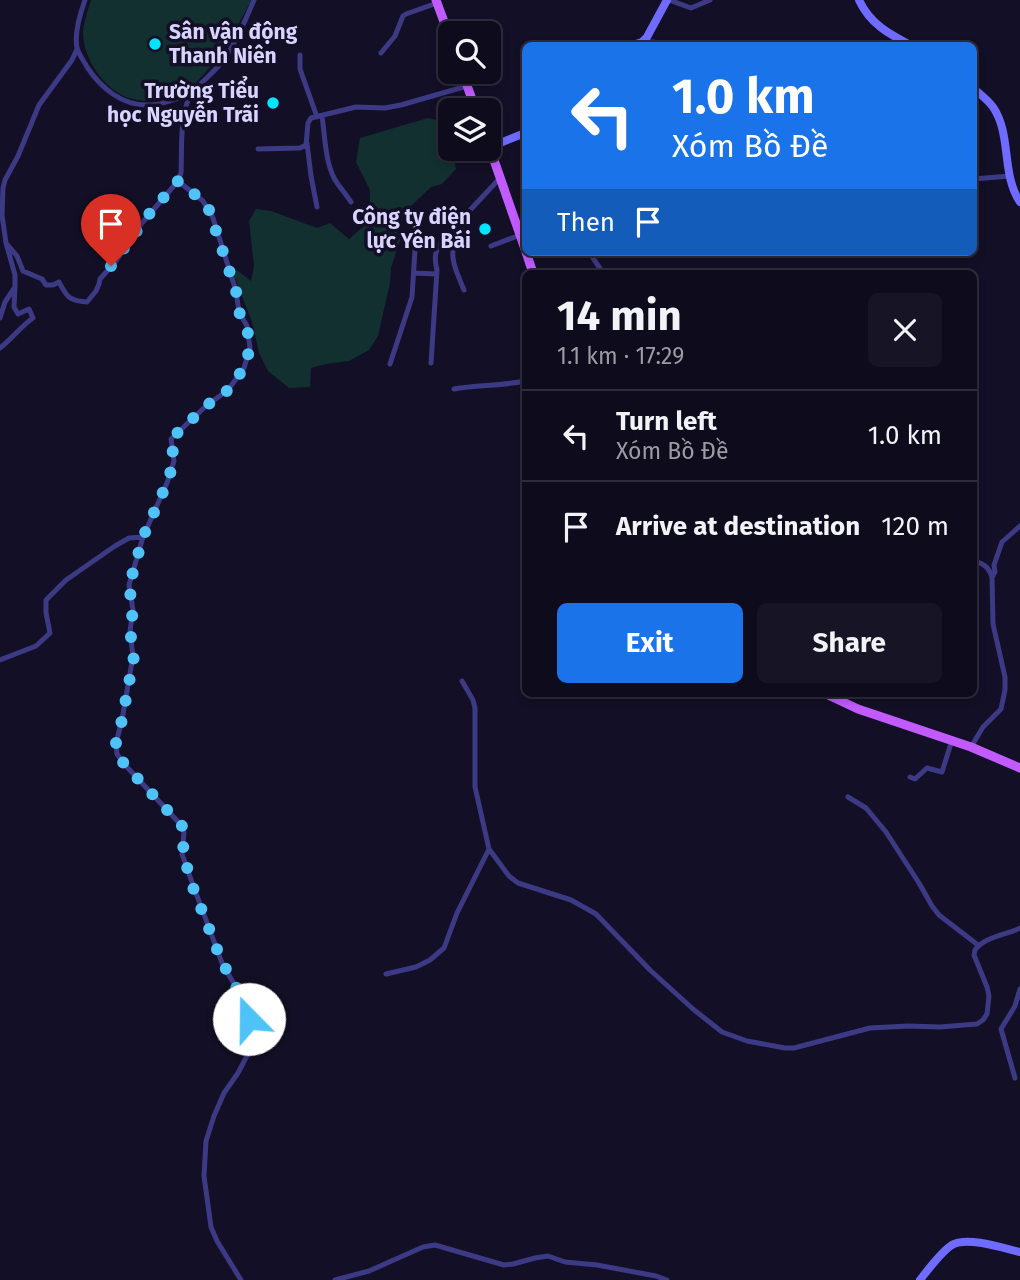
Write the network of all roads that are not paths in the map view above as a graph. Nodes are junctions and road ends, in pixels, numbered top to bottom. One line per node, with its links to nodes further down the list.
1 (85, 0): 11 (street)
2 (254, 0): 16 (street)
3 (668, 0): 4 (street); 8 (street)
4 (710, 0)
5 (859, 0): 10 (street)
6 (437, 1): 7 (main road); 12 (street)
7 (444, 21)
8 (642, 42): 9 (street)
9 (653, 42)
10 (905, 42)
11 (77, 49): 16 (street); 26 (street)
12 (381, 53)
13 (300, 55): 18 (street)
14 (467, 86): 17 (main road); 18 (street)
15 (977, 92): 24 (street)
16 (191, 94): 28 (street)
17 (472, 98)
18 (319, 116): 21 (street); 29 (street)
19 (522, 134): 20 (street)
20 (501, 141)
21 (307, 143): 22 (street); 32 (street)
22 (258, 149)
23 (494, 161): 25 (main road)
24 (1010, 176): 27 (street); 30 (street)
25 (500, 178): 31 (street); 33 (main road)
26 (3, 179): 34 (street)
27 (977, 179)
28 (178, 181): 34 (street); 48 (street)
29 (351, 202)
30 (1020, 202)
31 (475, 206): 38 (street); 40 (street)
32 (317, 207)
33 (521, 232): 35 (street)
34 (6, 243): 39 (street)
35 (491, 246)
36 (415, 250): 37 (street)
37 (414, 273): 38 (street); 44 (street)
38 (437, 274): 43 (street)
39 (15, 287): 41 (street); 42 (street)
40 (464, 290)
41 (0, 318)
42 (0, 348)
43 (431, 363)
44 (390, 364)
45 (522, 382): 46 (street)
46 (454, 389)
47 (1020, 526): 50 (street)
48 (143, 537): 51 (street); 66 (street)
49 (977, 562): 50 (street)
50 (992, 577): 55 (street)
51 (0, 660)
52 (462, 681): 59 (street)
53 (833, 697): 54 (main road)
54 (952, 740): 55 (main road); 57 (street)
55 (971, 747): 56 (main road)
56 (1020, 768)
57 (910, 777)
58 (848, 797): 61 (street)
59 (489, 849): 61 (street); 62 (street)
60 (1020, 928): 61 (street)
61 (978, 945)
62 (386, 974)
63 (1020, 989): 64 (street)
64 (1015, 1078)
65 (1020, 1251): 69 (street)
66 (242, 1280)
67 (335, 1280): 68 (street)
68 (667, 1280)
69 (920, 1280)

